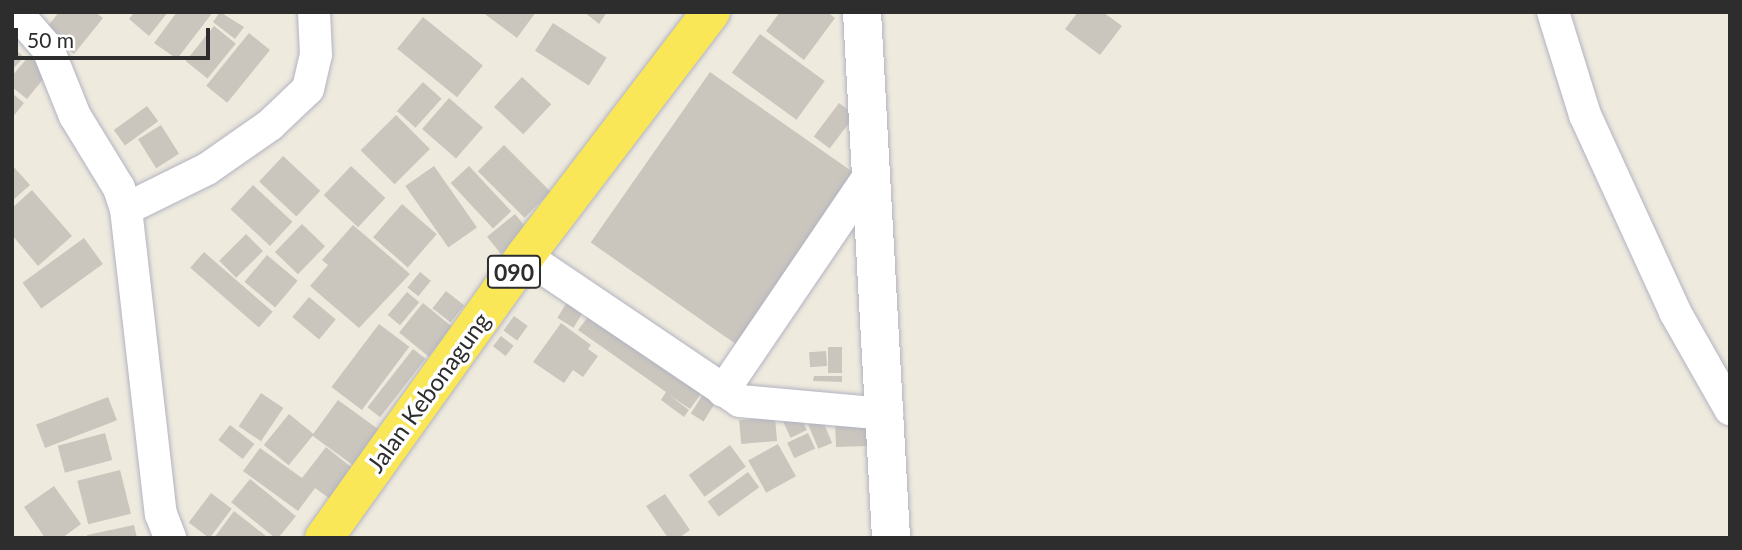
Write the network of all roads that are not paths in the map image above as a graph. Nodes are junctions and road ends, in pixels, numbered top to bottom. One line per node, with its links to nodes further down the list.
1 (16, 12): 7 (street)
2 (314, 12): 7 (street)
3 (711, 12): 8 (main road, Jalan Kebonagung / 090)
4 (862, 12): 6 (street)
5 (1553, 12): 10 (street)
6 (872, 172): 9 (street); 11 (street)
7 (126, 209): 12 (street)
8 (525, 256): 9 (street); 13 (main road, Jalan Kebonagung / 090)
9 (723, 391): 11 (street)
10 (1730, 409)
11 (887, 414): 14 (street)
12 (170, 538)
13 (324, 538)
14 (891, 538)

